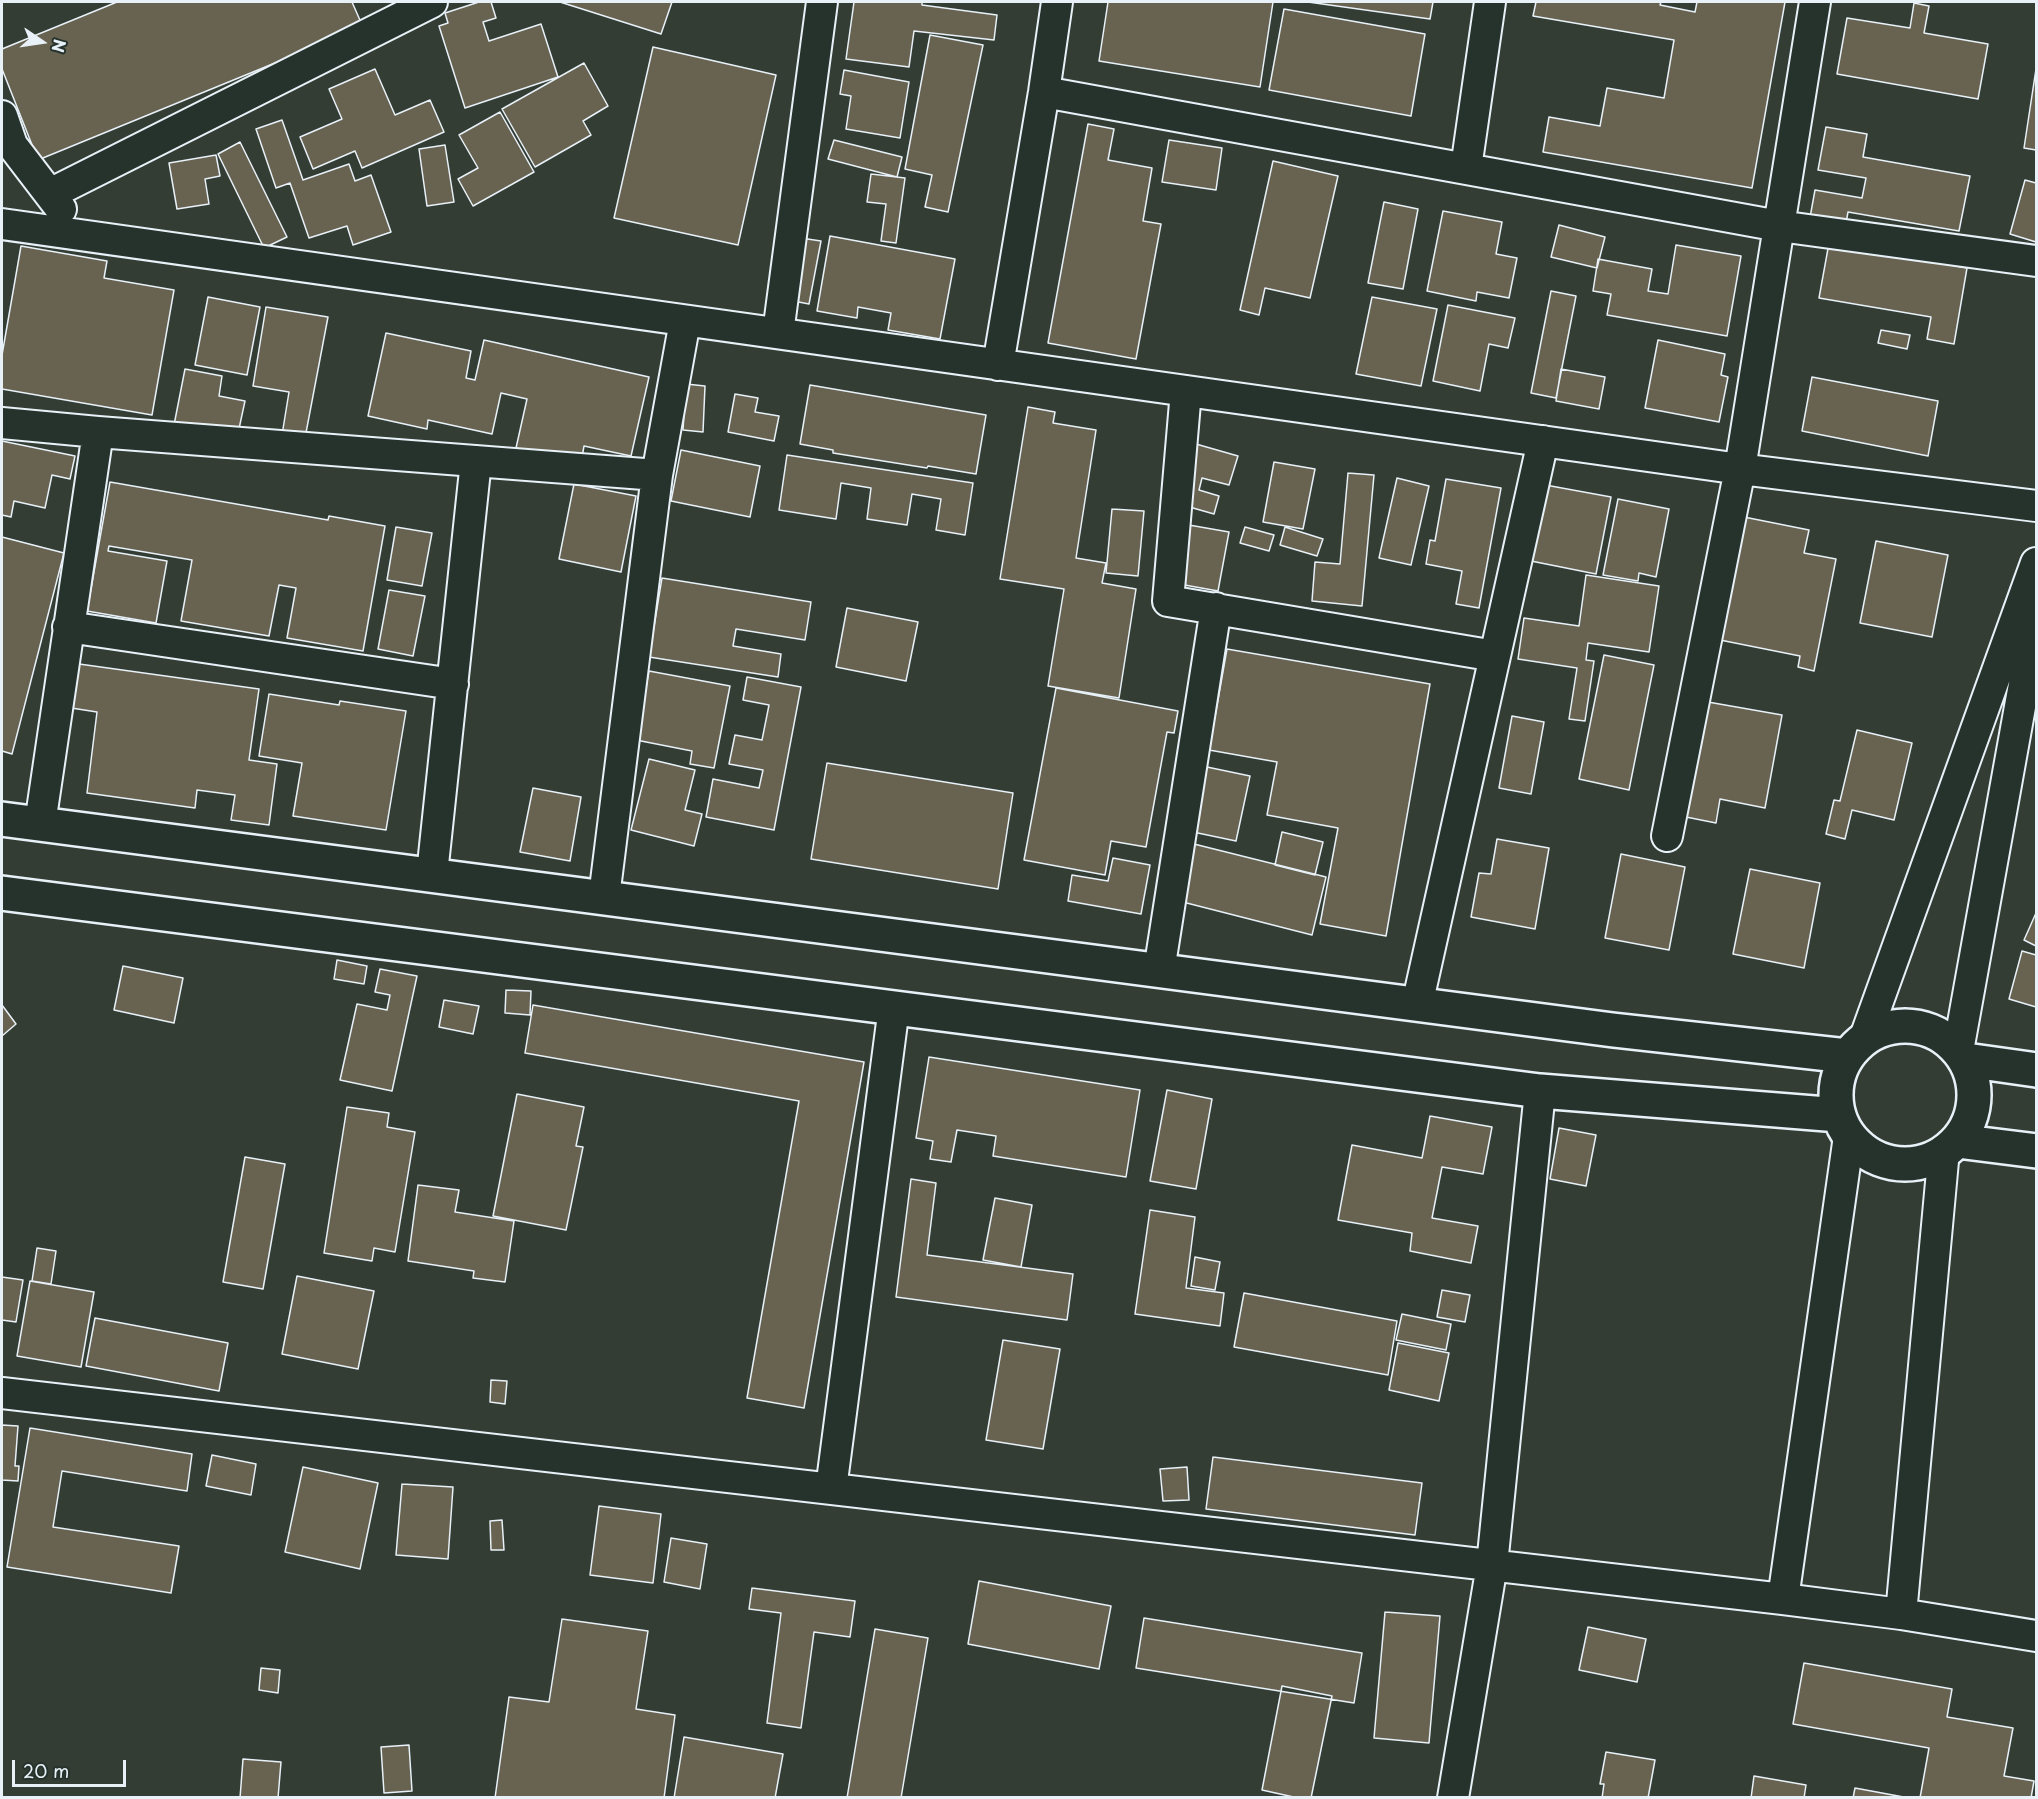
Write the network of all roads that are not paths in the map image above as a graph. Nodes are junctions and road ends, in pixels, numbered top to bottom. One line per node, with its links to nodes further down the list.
1 (432, 2): 9 (street)
2 (822, 2): 15 (street)
3 (1057, 2): 6 (street)
4 (1490, 2): 8 (street)
5 (1815, 2): 11 (street)
6 (1044, 92): 8 (street); 16 (street)
7 (2, 116): 9 (street)
8 (1466, 168): 11 (street)
9 (50, 194): 12 (street)
10 (2, 224): 12 (street)
11 (1779, 226): 13 (street); 22 (street)
12 (81, 235): 14 (street)
13 (2037, 261)
14 (685, 321): 15 (street); 23 (street)
15 (778, 333): 16 (street)
16 (998, 364): 17 (street)
17 (1186, 391): 20 (street); 26 (street)
18 (2, 423): 19 (street)
19 (98, 432): 21 (street); 28 (street)
20 (1543, 441): 22 (street); 29 (street)
21 (476, 461): 23 (street); 30 (street)
22 (1740, 469): 24 (street); 33 (street)
23 (657, 475): 36 (street)
24 (2037, 506)
25 (2037, 564): 40 (street)
26 (1216, 608): 29 (street); 37 (street)
27 (2037, 618): 41 (street)
28 (68, 627): 30 (street); 32 (street)
29 (1495, 656): 38 (street)
30 (453, 684): 34 (street)
31 (2, 819): 32 (main road)
32 (40, 824): 34 (main road)
33 (1667, 836)
34 (432, 874): 36 (main road)
35 (2, 893): 39 (main road)
36 (604, 897): 37 (main road)
37 (1159, 971): 38 (main road)
38 (1417, 1005): 40 (main road)
39 (894, 1007): 43 (main road); 48 (street)
40 (1856, 1048): 41 (main road); 44 (main road)
41 (1962, 1055): 42 (main road); 45 (main road)
42 (2037, 1070)
43 (1540, 1090): 44 (main road); 49 (street)
44 (1844, 1126): 45 (main road); 50 (street)
45 (1950, 1146): 46 (main road); 51 (street)
46 (2037, 1151)
47 (2, 1393): 48 (street)
48 (831, 1489): 49 (street)
49 (1492, 1565): 50 (street); 53 (street)
50 (1783, 1599): 51 (street)
51 (1901, 1614): 52 (street)
52 (2037, 1636)
53 (1453, 1797)

